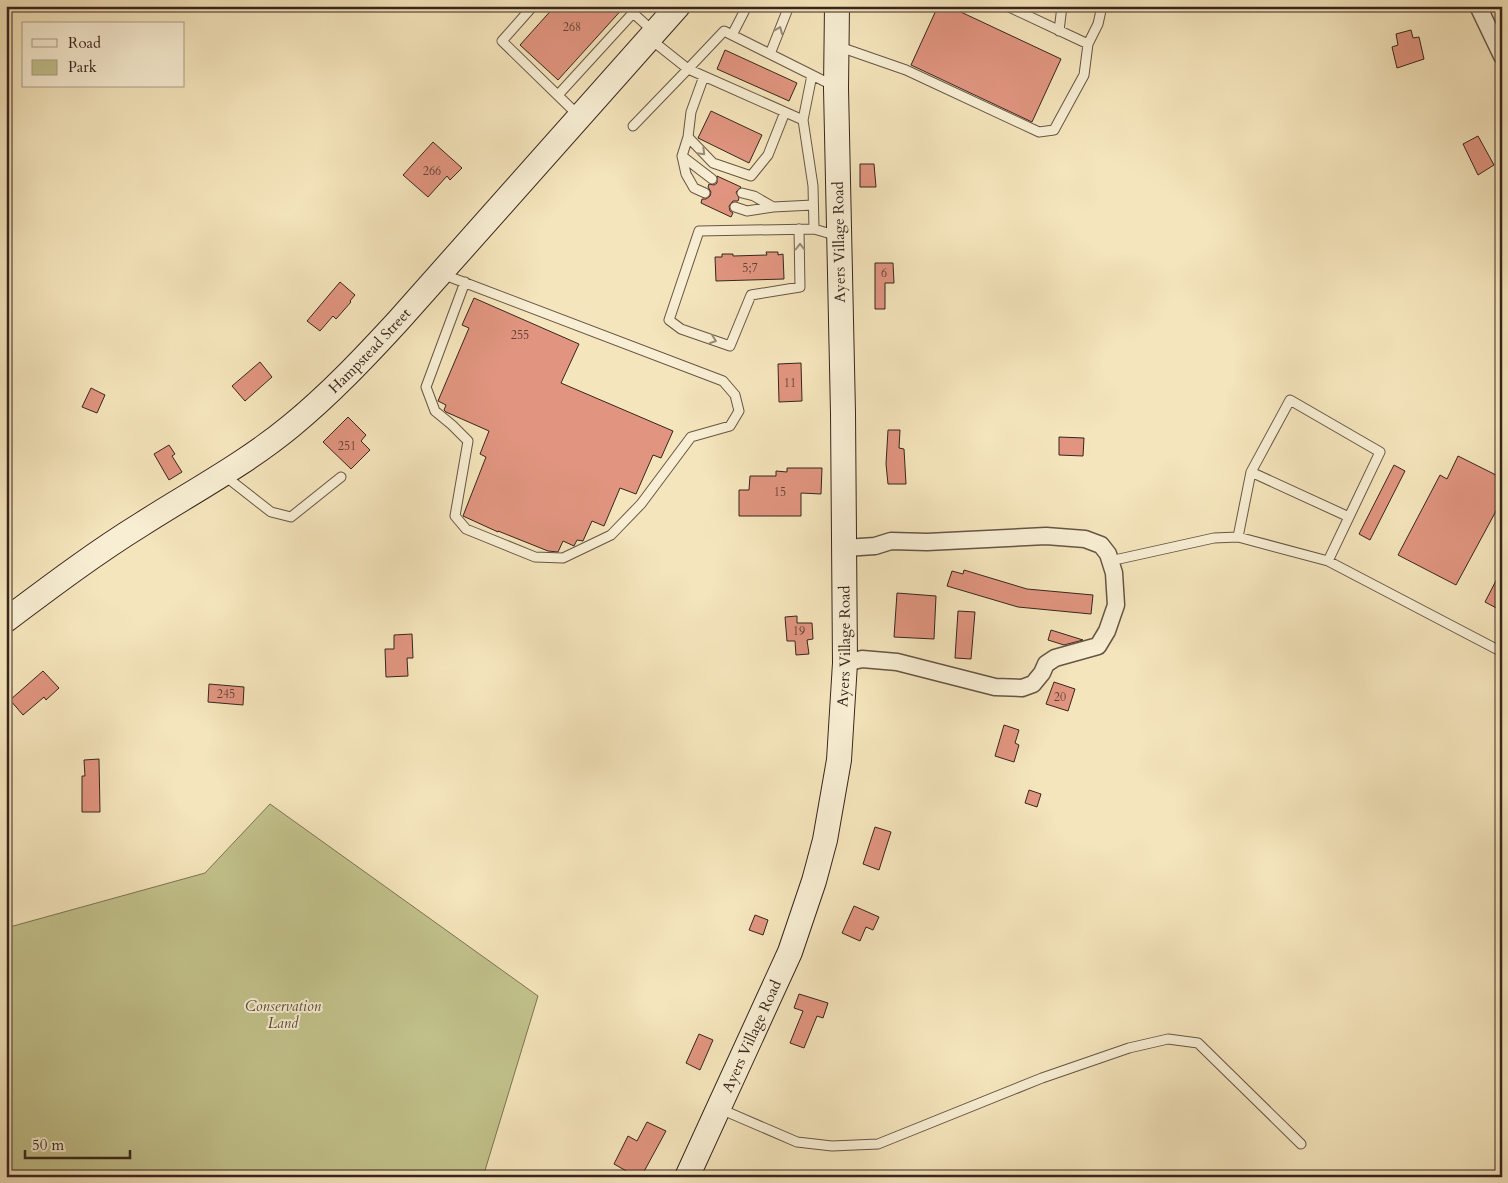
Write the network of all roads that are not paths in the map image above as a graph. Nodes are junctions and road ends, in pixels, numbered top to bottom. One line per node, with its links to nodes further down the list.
1 (533, 6): 21 (lane)
2 (747, 6): 12 (lane)
3 (789, 6): 15 (lane, one-way to 3)
4 (837, 6): 14 (main road, Ayers Village Road)
5 (1007, 6): 10 (lane)
6 (1062, 6): 10 (lane)
7 (1102, 6): 13 (lane)
8 (1478, 6): 16 (street)
9 (675, 10): 11 (main road, Hampstead Street)
10 (1059, 31): 13 (lane)
11 (652, 35): 17 (lane); 21 (lane); 23 (main road, Hampstead Street)
12 (732, 35): 15 (lane); 17 (lane)
13 (1088, 44): 14 (lane)
14 (837, 46): 20 (main road, Ayers Village Road)
15 (770, 54): 18 (lane)
16 (1502, 56)
17 (688, 69): 19 (lane); 25 (lane)
18 (812, 75): 20 (lane); 24 (lane)
19 (704, 76): 22 (lane); 26 (lane)
20 (836, 88): 36 (main road, Ayers Village Road)
21 (558, 95): 23 (lane)
22 (785, 112): 24 (lane); 26 (lane, one-way to 22)
23 (580, 117): 37 (main road, Hampstead Street)
24 (803, 120): 31 (lane)
25 (633, 126)
26 (688, 138): 27 (lane)
27 (682, 156): 28 (lane); 29 (lane)
28 (712, 179)
29 (705, 193)
30 (742, 193): 33 (lane)
31 (813, 205): 33 (lane); 35 (lane)
32 (735, 207): 33 (lane)
33 (773, 207)
34 (800, 229): 34 (lane, one-way to 34); 35 (lane)
35 (814, 229): 36 (lane)
36 (839, 236): 44 (main road, Ayers Village Road)
37 (442, 274): 38 (lane); 40 (main road, Hampstead Street)
38 (465, 282): 38 (lane)
39 (1251, 472): 42 (lane); 42 (lane); 43 (lane)
40 (223, 474): 41 (lane); 47 (main road, Hampstead Street)
41 (341, 477)
42 (1349, 517): 46 (lane)
43 (1238, 537): 45 (lane); 46 (lane)
44 (845, 548): 45 (street); 49 (main road, Ayers Village Road)
45 (1110, 561): 49 (street)
46 (1328, 561): 48 (lane)
47 (6, 620)
48 (1502, 652)
49 (845, 663): 50 (main road, Ayers Village Road)
50 (718, 1108): 51 (lane); 52 (main road, Ayers Village Road)
51 (1301, 1144)
52 (687, 1177)

